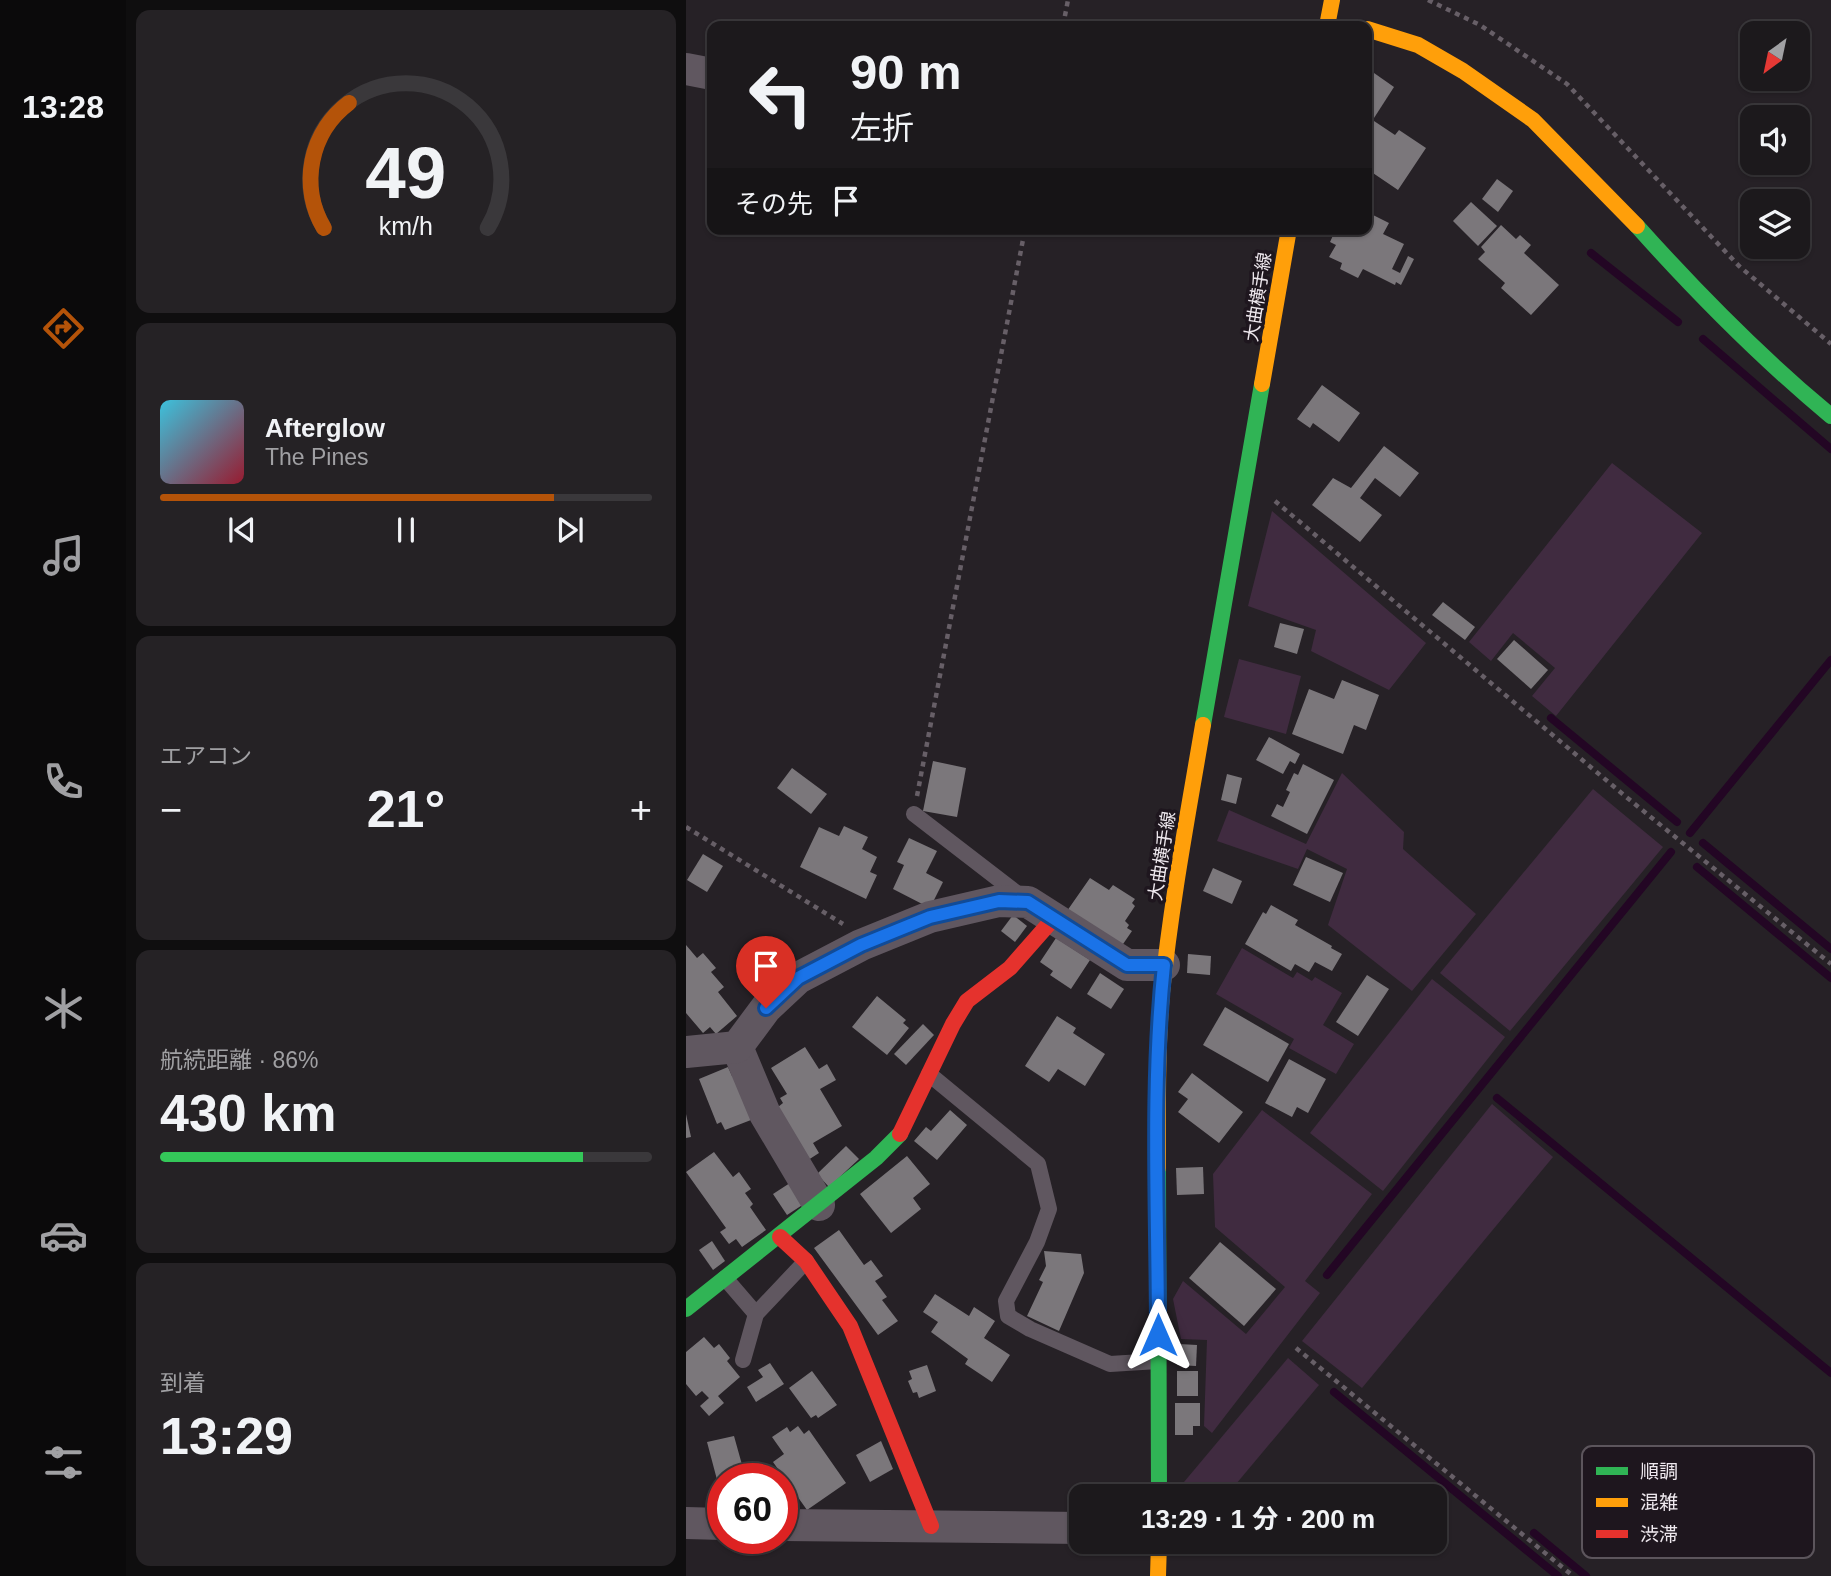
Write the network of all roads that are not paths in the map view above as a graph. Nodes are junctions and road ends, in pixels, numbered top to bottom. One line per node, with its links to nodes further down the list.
1 (1332, 0): 2 (street)
2 (1328, 21)
3 (1372, 31): 7 (street)
4 (686, 69): 5 (street)
5 (707, 73)
6 (1288, 235): 10 (street, 大曲横手線)
7 (1831, 416)
8 (914, 814): 9 (lane)
9 (1041, 910): 10 (street); 11 (street); 13 (street)
10 (1164, 965): 21 (street, 大曲横手線)
11 (737, 1047): 12 (street); 14 (street)
12 (686, 1052)
13 (929, 1073): 14 (street); 21 (lane)
14 (819, 1205): 15 (street)
15 (780, 1237): 16 (street); 17 (street)
16 (806, 1261): 19 (lane); 26 (street)
17 (725, 1278): 18 (street); 19 (lane)
18 (686, 1309)
19 (756, 1314): 20 (lane)
20 (743, 1360)
21 (1158, 1361): 22 (street, 大曲横手線)
22 (1159, 1484)
23 (686, 1524): 24 (street)
24 (707, 1524)
25 (798, 1525): 26 (street)
26 (931, 1526): 27 (street)
27 (1069, 1528)
28 (1158, 1554): 29 (street)
29 (1158, 1576)

